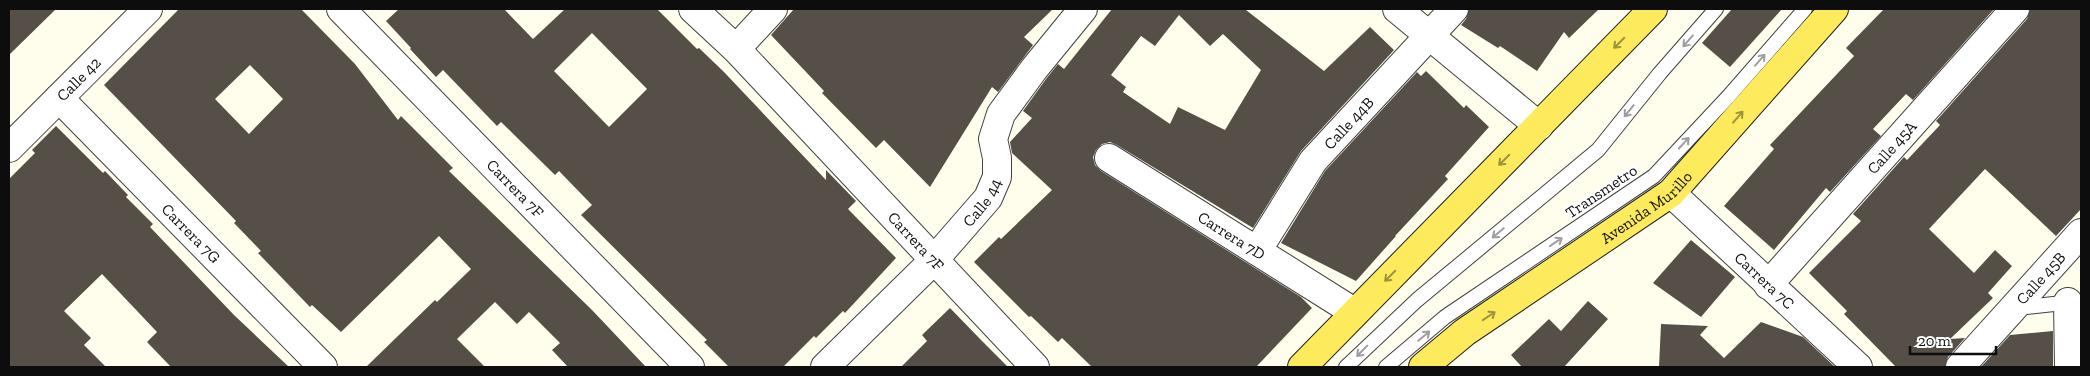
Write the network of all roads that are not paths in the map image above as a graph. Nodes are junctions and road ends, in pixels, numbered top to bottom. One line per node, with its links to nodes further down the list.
1 (148, 9): 15 (street, Calle 42)
2 (341, 9): 28 (street, Carrera 7F)
3 (693, 9): 14 (street, Carrera 7F)
4 (773, 9): 14 (street)
5 (1083, 9): 22 (street, Calle 44)
6 (1397, 9): 13 (street)
7 (1454, 9): 13 (street, Calle 44B)
8 (1653, 9): 16 (main road, one-way to 16)
9 (1716, 9): 32 (lane, Transmetro, one-way to 32)
10 (1805, 9): 33 (lane, Transmetro, one-way to 10)
11 (1834, 9): 19 (main road, Avenida Murillo, one-way to 11)
12 (2015, 9): 23 (street, Calle 45A)
13 (1430, 36): 16 (street); 21 (street, Calle 44B)
14 (736, 49): 22 (street, Carrera 7F)
15 (59, 98): 17 (street, Calle 42); 27 (street, Carrera 7G)
16 (1539, 126): 26 (main road, one-way to 26)
17 (9, 148)
18 (1109, 158): 21 (street, Carrera 7D)
19 (1671, 193): 23 (street, Carrera 7C); 34 (main road, Avenida Murillo, one-way to 19)
20 (2081, 233): 25 (street, Calle 45B)
21 (1257, 251): 26 (street, Carrera 7D)
22 (934, 260): 29 (street, Calle 44); 30 (street, Carrera 7F)
23 (1768, 285): 35 (street, Carrera 7C)
24 (2075, 301): 25 (lane); 37 (street)
25 (2013, 308): 36 (street, Calle 45B)
26 (1354, 312): 31 (main road)
27 (323, 367)
28 (690, 367)
29 (825, 367)
30 (1035, 367)
31 (1302, 367)
32 (1346, 367)
33 (1386, 367)
34 (1423, 367)
35 (1858, 367)
36 (1960, 367)
37 (2069, 367)

